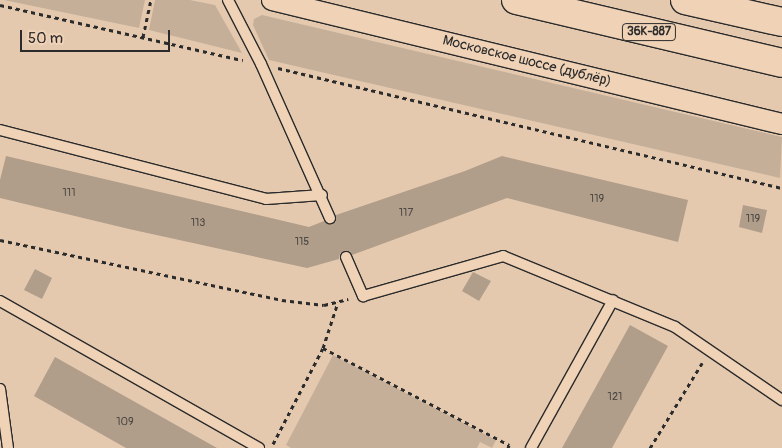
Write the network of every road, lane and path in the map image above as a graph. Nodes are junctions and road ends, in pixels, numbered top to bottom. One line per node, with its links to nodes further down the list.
1 (150, 0): 9 (path)
2 (228, 0): 12 (lane)
3 (272, 0): 13 (street, Московское шоссе (дублёр))
4 (516, 0): 11 (main road, 36К-887)
5 (592, 0): 10 (main road, 36К-887)
6 (684, 0): 8 (main road)
7 (0, 5): 9 (path)
8 (782, 22)
9 (143, 36): 12 (path)
10 (782, 44)
11 (782, 63)
12 (261, 64): 16 (path); 17 (lane)
13 (782, 124)
14 (0, 130): 17 (lane)
15 (782, 181): 16 (path)
16 (781, 188)
17 (322, 195): 18 (lane)
18 (330, 218)
19 (0, 240): 24 (path)
20 (346, 257): 21 (lane)
21 (363, 296): 22 (lane); 24 (path)
22 (613, 300): 26 (lane); 33 (lane)
23 (0, 301): 30 (lane)
24 (338, 302): 25 (path)
25 (323, 348): 31 (path); 32 (path)
26 (710, 351): 28 (lane); 34 (path)
27 (0, 389): 29 (lane)
28 (782, 400)
29 (8, 448)
30 (259, 448)
31 (271, 448)
32 (508, 448)
33 (531, 448)
34 (650, 448)

